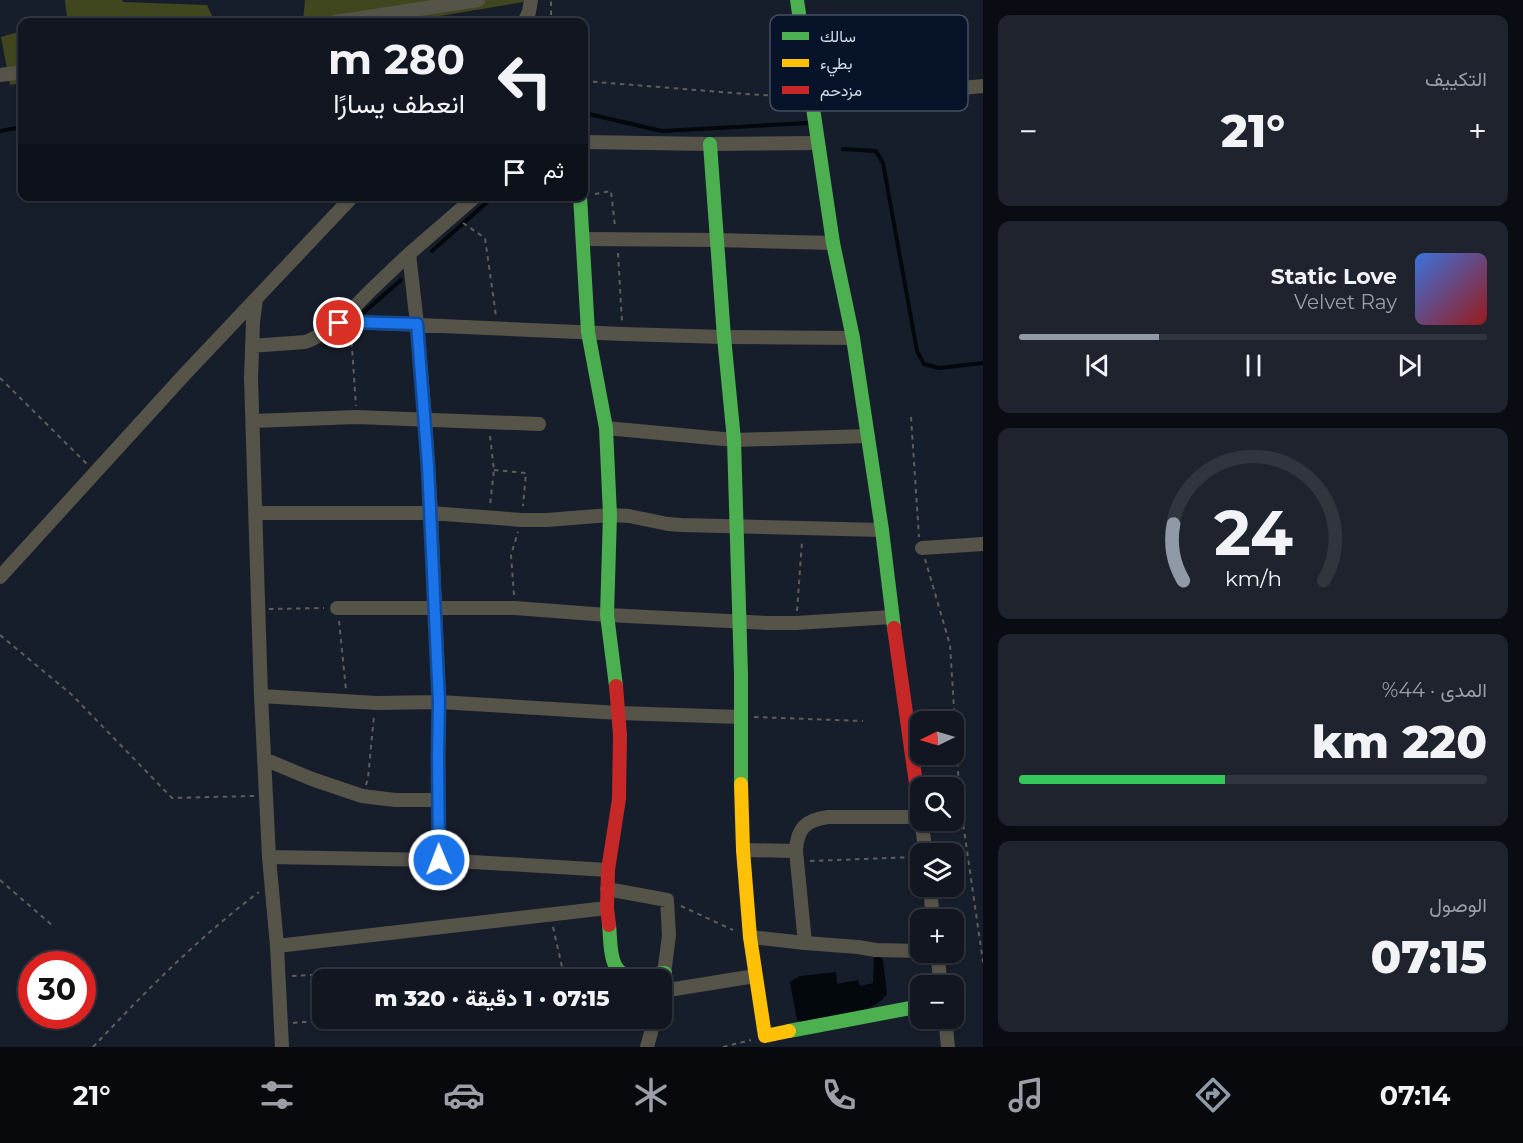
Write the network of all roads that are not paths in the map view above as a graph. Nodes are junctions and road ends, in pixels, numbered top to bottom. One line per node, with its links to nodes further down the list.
1 (478, 0): 5 (street)
2 (531, 0): 6 (street)
3 (797, 0): 4 (street)
4 (799, 15)
5 (361, 18)
6 (525, 18)
7 (18, 73): 8 (street)
8 (0, 75)
9 (983, 86): 10 (street)
10 (968, 87)
11 (813, 111): 13 (street)
12 (588, 142): 14 (street)
13 (818, 142): 14 (street); 20 (street)
14 (710, 144): 19 (street)
15 (348, 201): 22 (street)
16 (471, 201): 21 (street)
17 (580, 201): 18 (street)
18 (584, 240): 19 (street); 25 (street)
19 (717, 240): 20 (street); 26 (street)
20 (833, 243): 27 (street)
21 (409, 254): 23 (street); 24 (street)
22 (256, 299): 28 (street); 42 (street)
23 (345, 322): 24 (street); 28 (street)
24 (417, 324): 25 (street); 29 (street)
25 (588, 332): 26 (street); 32 (street)
26 (724, 337): 27 (street); 34 (street)
27 (853, 338): 33 (street)
28 (252, 346): 30 (street)
29 (425, 419): 30 (street); 31 (street); 36 (street)
30 (253, 421): 35 (street)
31 (539, 424)
32 (606, 428): 34 (street); 37 (street)
33 (868, 436): 34 (street); 39 (street)
34 (734, 440): 38 (street)
35 (256, 513): 36 (street); 48 (street)
36 (430, 513): 37 (street); 44 (street)
37 (610, 515): 38 (street); 45 (street)
38 (738, 526): 39 (street); 47 (street)
39 (882, 530): 46 (street)
40 (983, 544): 41 (street)
41 (922, 548)
42 (0, 577)
43 (337, 608): 44 (street)
44 (434, 608): 45 (street); 49 (street)
45 (607, 615): 47 (street); 50 (street)
46 (892, 617): 47 (street); 53 (street)
47 (739, 622): 51 (street)
48 (261, 696): 49 (street); 52 (street)
49 (439, 702): 50 (street); 54 (street)
50 (619, 713): 51 (street); 60 (street)
51 (740, 717): 56 (street)
52 (264, 759): 54 (street); 58 (street)
53 (915, 777)
54 (438, 800): 59 (street)
55 (910, 819): 57 (street)
56 (743, 850): 57 (street); 63 (street)
57 (797, 856): 64 (street)
58 (269, 857): 59 (street); 65 (street)
59 (439, 860): 60 (street)
60 (608, 870): 61 (street)
61 (607, 889): 62 (street); 68 (street)
62 (608, 908): 65 (street); 67 (street)
63 (750, 937): 64 (street); 69 (street)
64 (805, 943): 66 (street)
65 (277, 946): 74 (street)
66 (910, 951)
67 (617, 969)
68 (665, 969)
69 (755, 976): 70 (street); 71 (street)
70 (672, 989)
71 (910, 1008)
72 (652, 1029): 75 (street)
73 (946, 1029): 76 (street)
74 (282, 1047)
75 (647, 1047)
76 (948, 1047)

